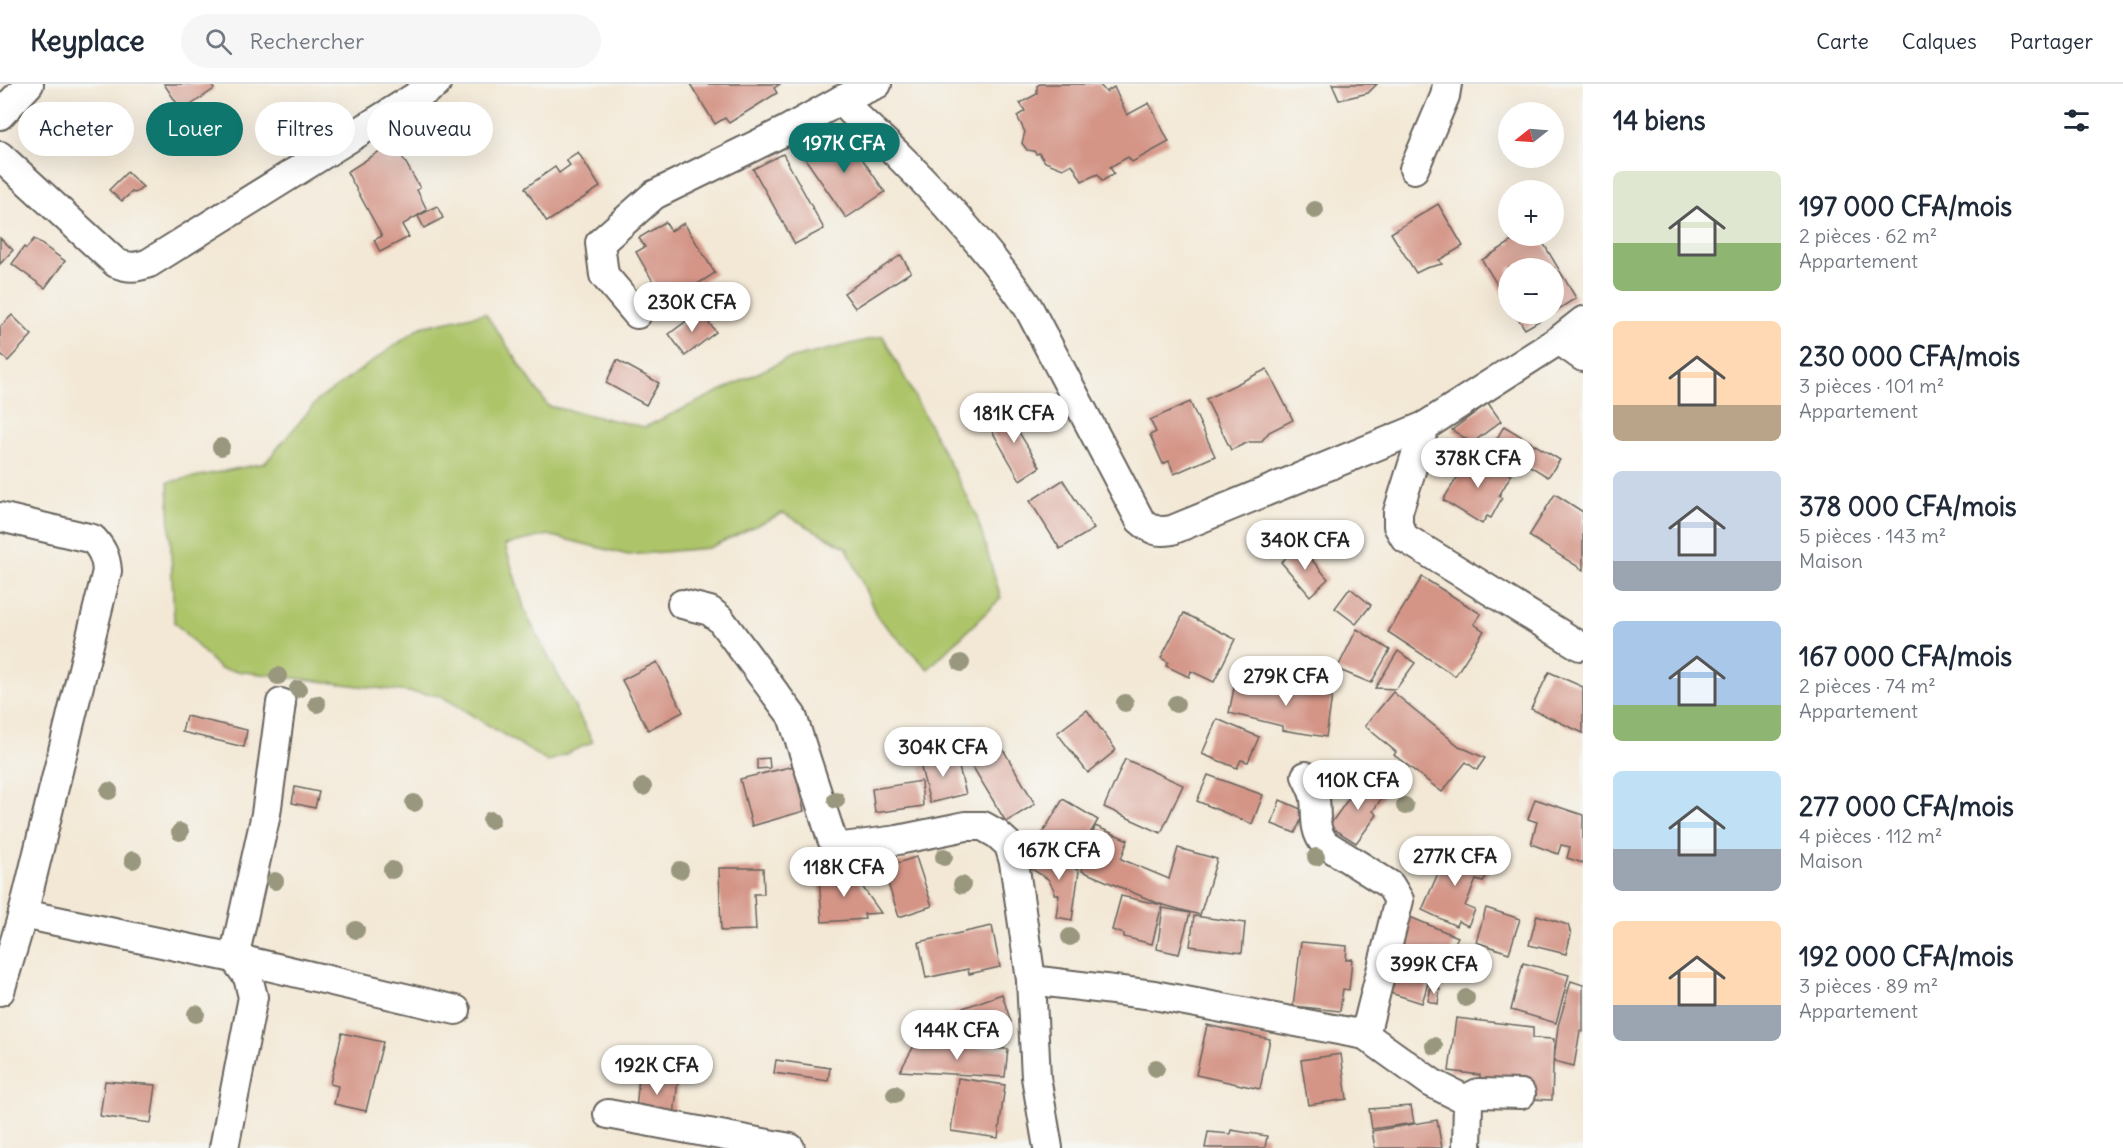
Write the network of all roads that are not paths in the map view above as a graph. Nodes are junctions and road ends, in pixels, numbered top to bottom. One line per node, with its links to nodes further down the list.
1 (29, 84): 6 (street)
2 (436, 84): 7 (street)
3 (877, 84): 5 (street)
4 (1447, 84): 8 (street)
5 (841, 100): 9 (street); 13 (street)
6 (0, 115)
7 (0, 156)
8 (1414, 169)
9 (637, 314)
10 (1583, 321): 11 (street)
11 (1559, 340): 12 (street); 13 (street)
12 (1583, 357)
13 (1425, 426): 16 (street)
14 (0, 517): 19 (street)
15 (682, 604): 21 (street)
16 (1580, 646)
17 (281, 703): 20 (street)
18 (1306, 776): 24 (street)
19 (23, 914): 20 (street); 22 (street)
20 (234, 958): 23 (street); 28 (street)
21 (1031, 980): 24 (street); 30 (street)
22 (0, 991)
23 (456, 1010)
24 (1365, 1035): 26 (street)
25 (1521, 1094): 26 (street)
26 (1468, 1101): 31 (street)
27 (608, 1114): 29 (street)
28 (224, 1148)
29 (790, 1148)
30 (1048, 1148)
31 (1467, 1148)

